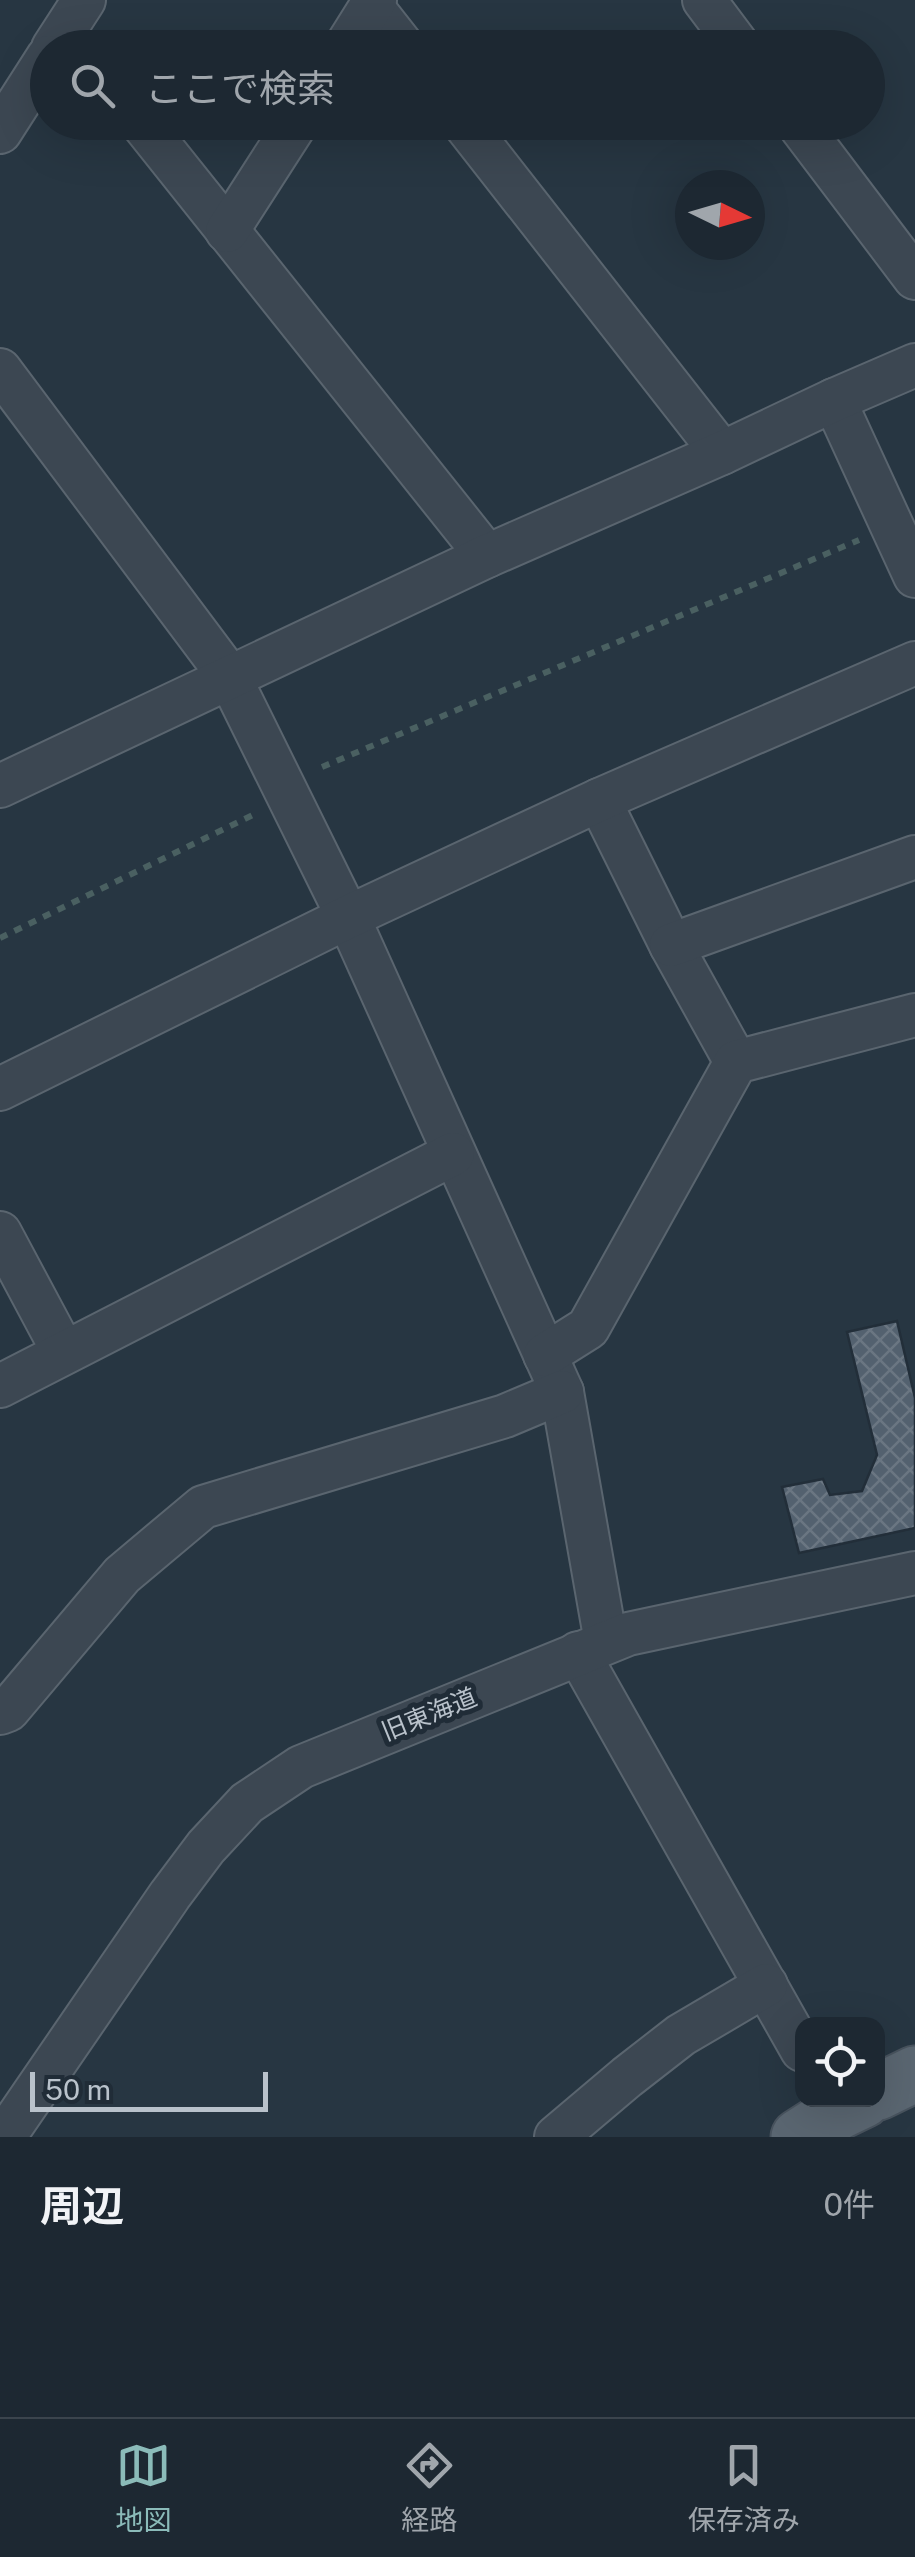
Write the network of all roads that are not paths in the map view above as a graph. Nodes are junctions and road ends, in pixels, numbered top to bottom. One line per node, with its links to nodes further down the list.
1 (704, 0): 5 (street)
2 (373, 3): 3 (street); 4 (street)
3 (356, 30)
4 (392, 30)
5 (726, 30)
6 (30, 88): 7 (street)
7 (0, 132)
8 (155, 140): 12 (street)
9 (286, 140): 12 (street)
10 (477, 140): 17 (street)
11 (811, 140): 13 (street)
12 (227, 232): 18 (street)
13 (915, 278)
14 (915, 364): 16 (street)
15 (0, 370): 21 (street)
16 (834, 400): 17 (street); 19 (street)
17 (722, 453): 18 (street)
18 (487, 556): 21 (street)
19 (915, 576)
20 (915, 663): 23 (street)
21 (229, 676): 22 (street); 25 (street)
22 (0, 785)
23 (599, 800): 25 (street); 26 (street)
24 (915, 856): 26 (street)
25 (348, 917): 29 (street); 30 (street)
26 (671, 945): 28 (street)
27 (915, 1015): 28 (street)
28 (736, 1062): 33 (street)
29 (0, 1089)
30 (453, 1154): 32 (street); 33 (street)
31 (5, 1255): 32 (street)
32 (63, 1351): 34 (street)
33 (554, 1374): 36 (street); 37 (street)
34 (0, 1386)
35 (915, 1573): 36 (street, 旧東海道)
36 (592, 1648): 38 (street); 42 (street, 旧東海道)
37 (0, 1713)
38 (766, 1985): 39 (street); 43 (street)
39 (795, 2037)
40 (915, 2074): 41 (main road)
41 (845, 2113)
42 (4, 2137)
43 (556, 2137)

